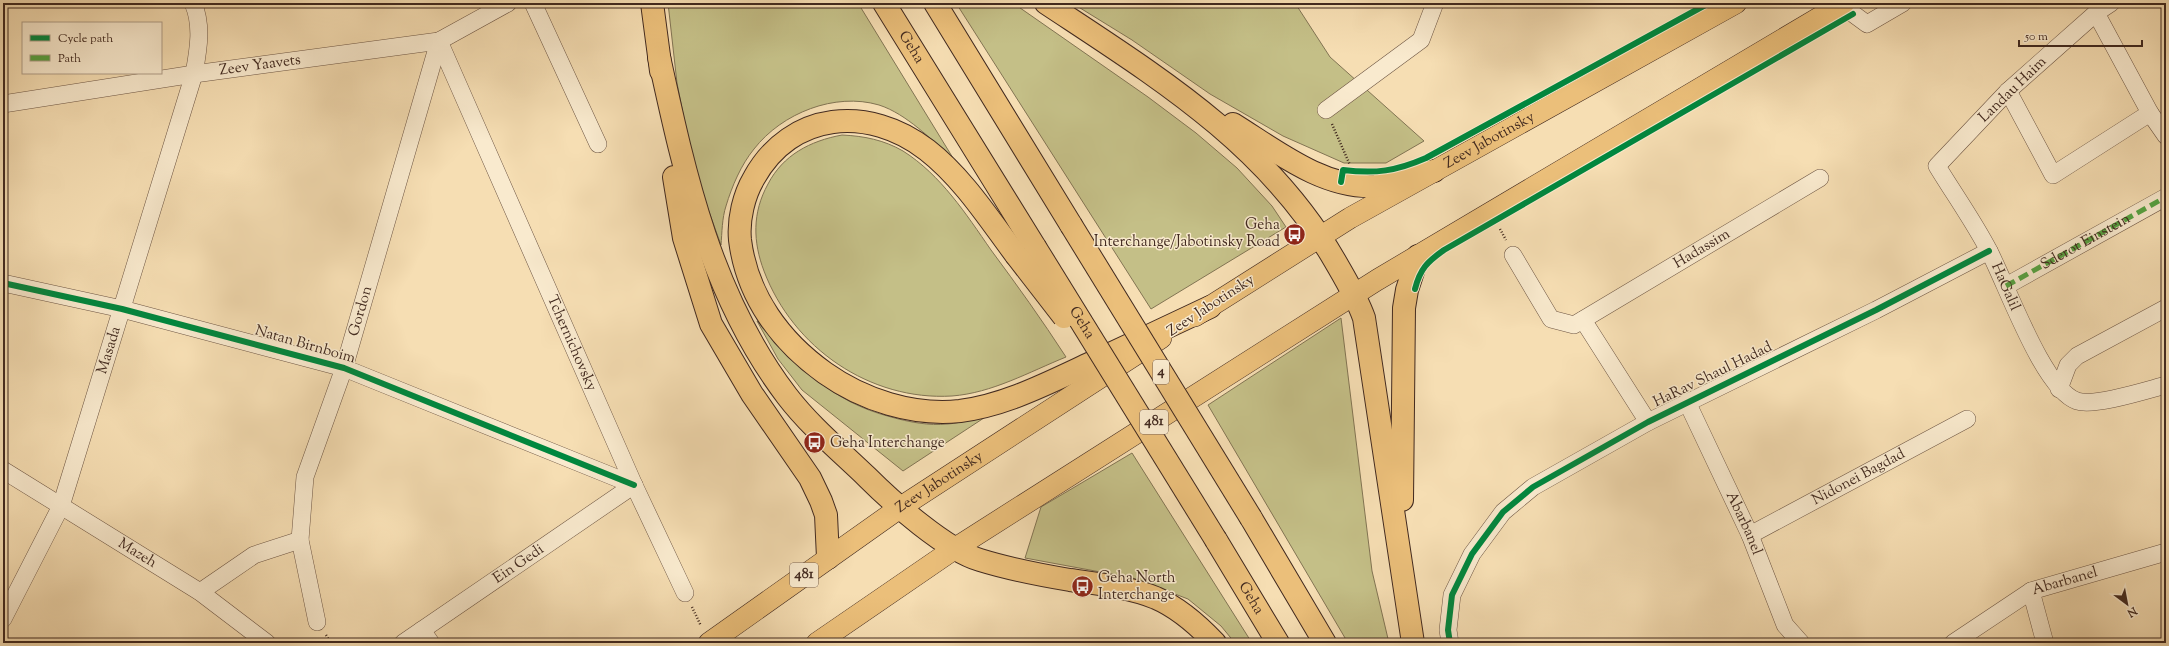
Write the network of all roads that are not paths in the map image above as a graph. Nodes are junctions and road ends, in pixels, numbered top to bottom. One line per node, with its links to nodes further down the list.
1 (193, 3): 16 (street, Masada)
2 (508, 3): 14 (street, Zeev Yaavets)
3 (533, 3): 23 (street)
4 (652, 3): 15 (highway)
5 (884, 3): 29 (highway, Geha)
6 (935, 3): 68 (highway, 4, bridge)
7 (1046, 3): 18 (highway)
8 (1435, 3): 20 (street)
9 (1736, 3): 25 (main road, Zeev Jabotinsky / 481)
10 (1903, 3): 12 (street)
11 (2111, 3): 13 (street, Landau Haim)
12 (1842, 4): 32 (main road, 481)
13 (2096, 13): 17 (street, Landau Haim); 21 (street)
14 (439, 41): 16 (street, Zeev Yaavets); 40 (street, Gordon); 47 (street, Tchernichovsky)
15 (659, 57): 49 (highway); 54 (highway)
16 (194, 74): 19 (street, Zeev Yaavets); 38 (street, Masada)
17 (2008, 91): 21 (street); 24 (street, Landau Haim)
18 (1179, 92): 25 (highway); 28 (highway)
19 (3, 104)
20 (1326, 110)
21 (2150, 113): 22 (street)
22 (2166, 136)
23 (598, 144)
24 (1937, 166): 30 (street, HaGalil)
25 (1434, 171): 28 (main road, Zeev Jabotinsky / 481)
26 (1820, 178): 39 (street, Hadassim)
27 (2166, 197): 34 (street, Sderot Einstein)
28 (1321, 236): 35 (highway); 36 (main road, Zeev Jabotinsky / 481)
29 (1026, 251): 36 (highway); 67 (highway, Geha, bridge)
30 (1989, 251): 34 (street, HaGalil); 43 (street, HaRav Shaul Hadad)
31 (1513, 255): 39 (street, Hadassim)
32 (1418, 256): 35 (main road, 481); 55 (highway)
33 (3, 283): 38 (street, Natan Birnboim)
34 (2006, 286): 42 (street, HaGalil)
35 (1354, 294): 52 (main road, 481); 55 (highway)
36 (1210, 306): 49 (main road, Zeev Jabotinsky / 481)
37 (2166, 308): 42 (street)
38 (122, 309): 40 (street, Natan Birnboim); 48 (street, Masada)
39 (1583, 320): 45 (street)
40 (344, 368): 47 (street, Natan Birnboim); 51 (street, Gordon)
41 (2166, 385): 42 (street, HaGalil)
42 (2059, 389)
43 (1687, 402): 45 (street, HaRav Shaul Hadad); 50 (street, Abarbanel)
44 (1967, 419): 50 (street, Nidonei Bagdad)
45 (1648, 422): 70 (street, HaRav Shaul Hadad)
46 (3, 470): 48 (street, Mazeh)
47 (634, 485): 58 (street, Tchernichovsky); 61 (street, Ein Gedi)
48 (61, 506): 56 (street, Mazeh); 59 (street, Masada)
49 (901, 507): 52 (highway); 54 (main road, Zeev Jabotinsky / 481)
50 (1750, 535): 71 (street, Abarbanel)
51 (300, 540): 56 (street); 60 (street, Gordon)
52 (954, 549): 65 (main road, 481); 66 (highway)
53 (2166, 552): 57 (street, Abarbanel)
54 (828, 558): 64 (main road, Zeev Jabotinsky / 481)
55 (1401, 568): 69 (highway)
56 (200, 592): 62 (street, Mazeh)
57 (2031, 592): 72 (street, Abarbanel); 73 (street)
58 (685, 593)
59 (3, 618)
60 (317, 622)
61 (426, 636): 63 (street, Ein Gedi)
62 (267, 643)
63 (403, 643)
64 (709, 643)
65 (817, 643)
66 (1215, 643)
67 (1278, 643)
68 (1325, 643)
69 (1413, 643)
70 (1450, 643)
71 (1801, 643)
72 (1953, 643)
73 (2045, 643)

